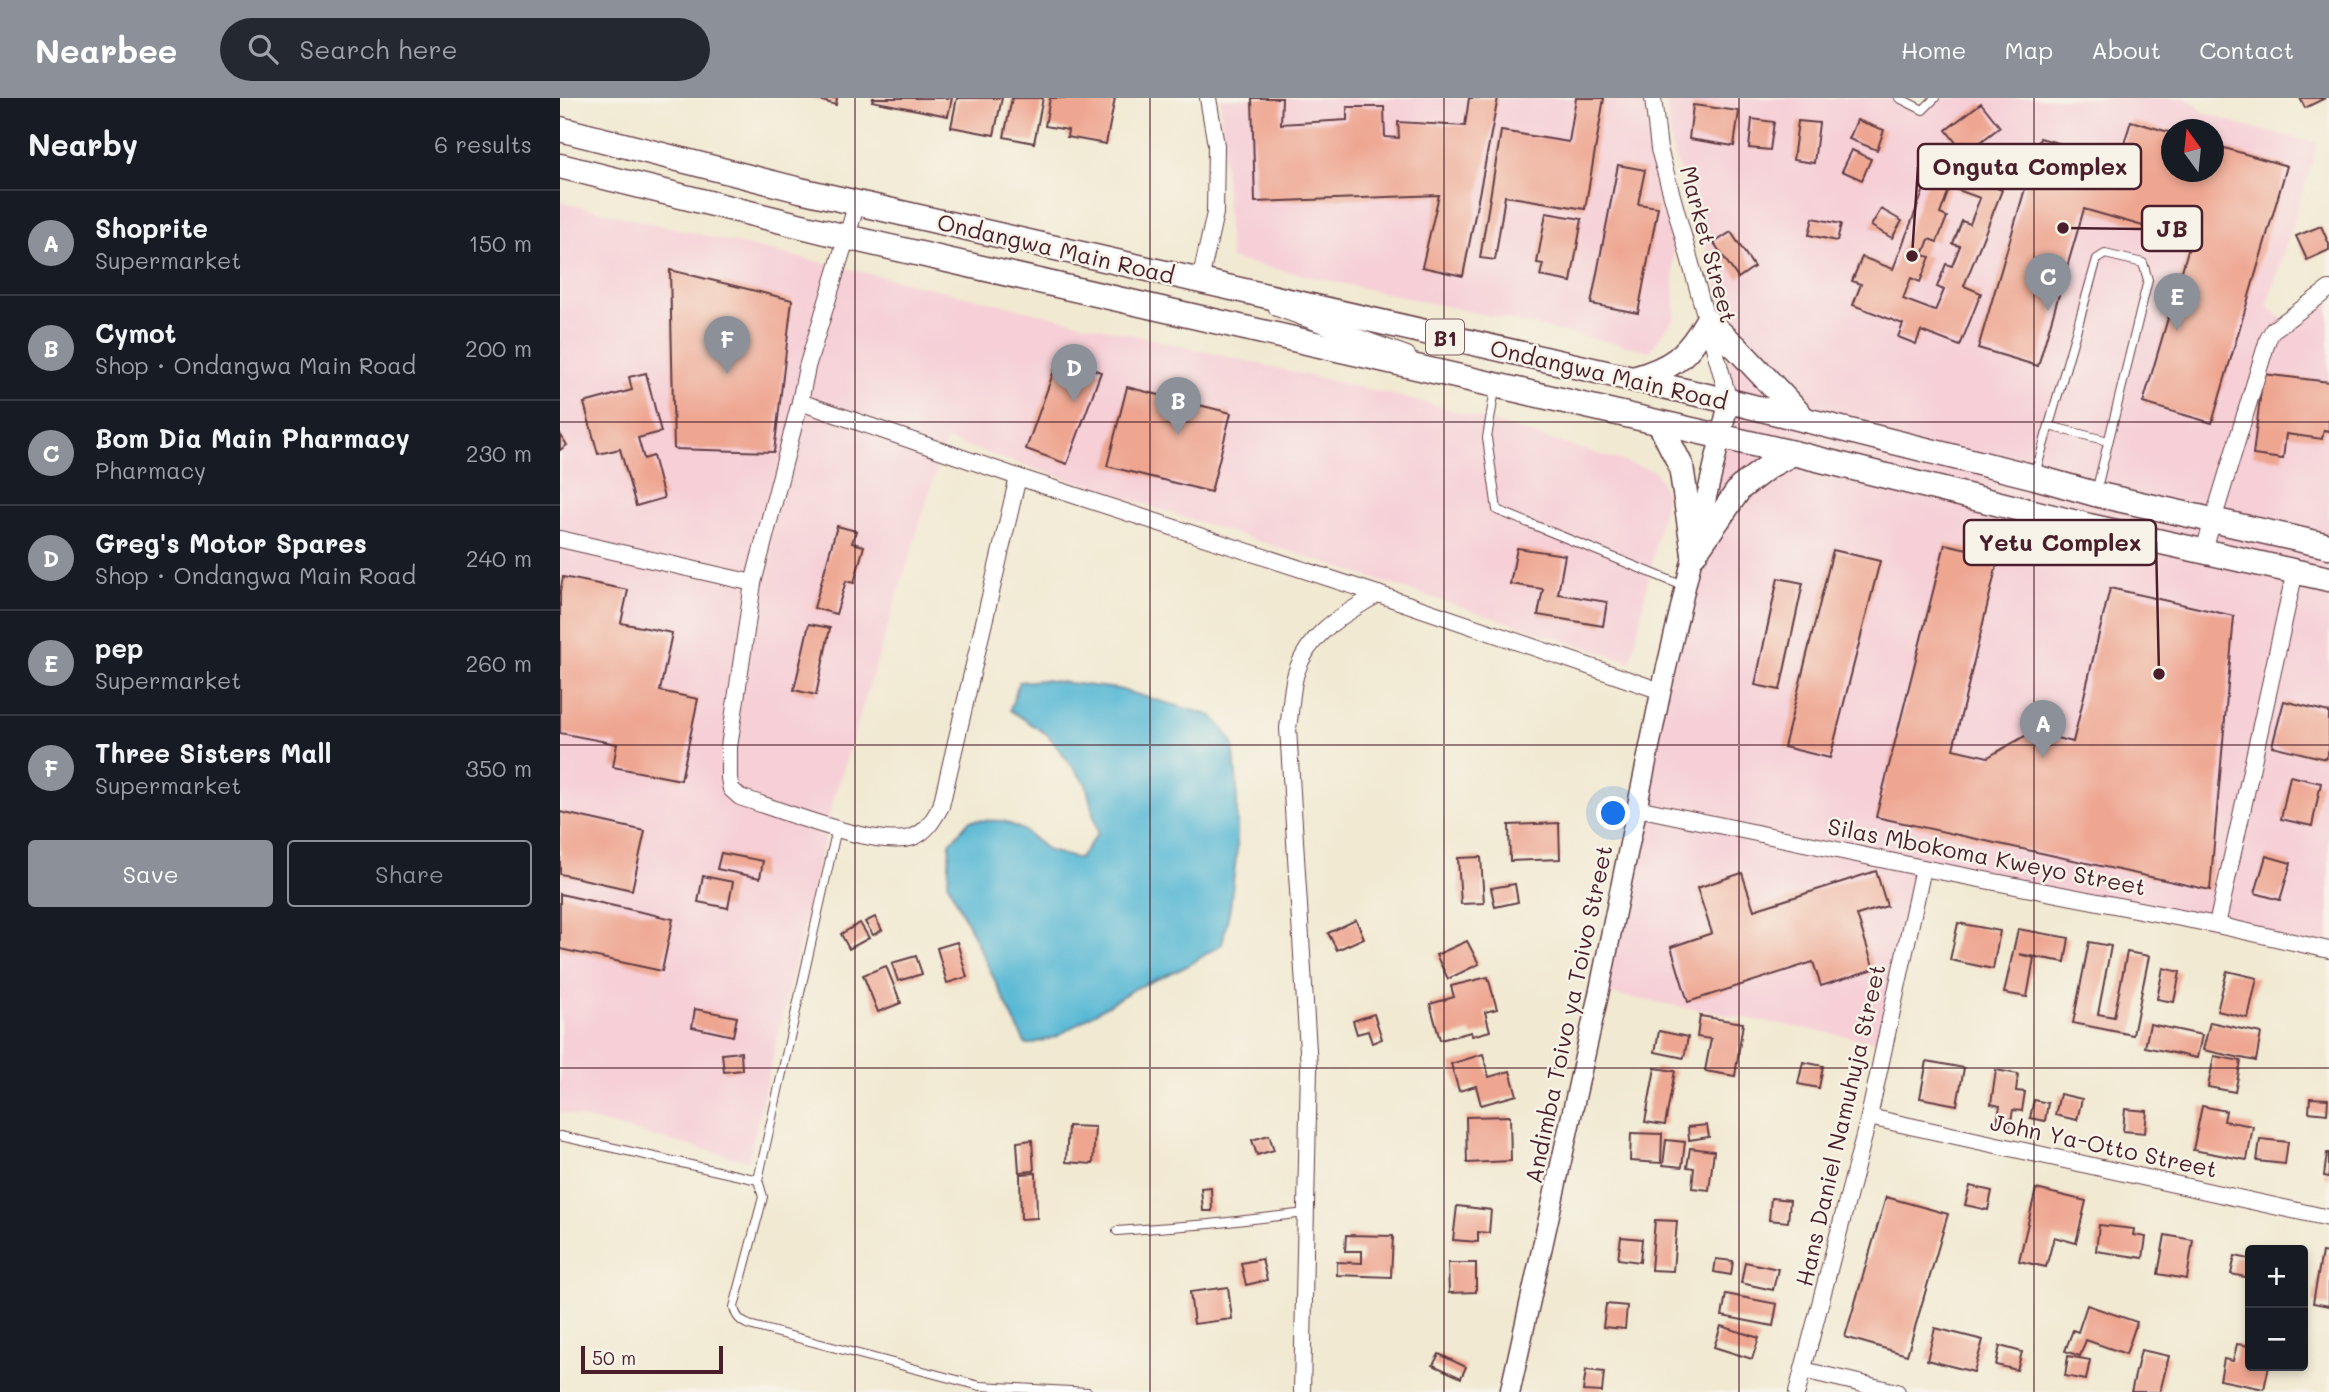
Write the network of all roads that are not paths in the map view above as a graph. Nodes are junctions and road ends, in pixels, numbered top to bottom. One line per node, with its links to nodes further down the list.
1 (1208, 98): 9 (street)
2 (1653, 98): 11 (street, Market Street)
3 (1899, 98): 4 (lane)
4 (1935, 98)
5 (560, 130): 7 (main road, Ondangwa Main Road / B1)
6 (560, 166): 8 (main road, Ondangwa Main Road / B1)
7 (857, 203): 8 (street); 9 (main road, Ondangwa Main Road / B1)
8 (846, 237): 13 (main road, Ondangwa Main Road / B1); 15 (street)
9 (1200, 281): 12 (main road, Ondangwa Main Road / B1); 13 (street)
10 (2329, 289): 25 (street)
11 (1707, 321): 12 (main road); 14 (street, Market Street); 16 (main road)
12 (1633, 379): 14 (main road, Ondangwa Main Road / B1)
13 (1495, 386): 17 (main road, Ondangwa Main Road / B1); 33 (lane)
14 (1729, 401): 16 (main road, Ondangwa Main Road / B1); 19 (street, Andimba Toivo ya Toivo Street)
15 (800, 402): 22 (street); 32 (street)
16 (1805, 420): 23 (main road, Ondangwa Main Road / B1)
17 (1660, 424): 19 (main road, Ondangwa Main Road / B1); 29 (main road)
18 (2049, 426): 20 (lane); 20 (lane); 23 (lane)
19 (1720, 437): 21 (main road, Ondangwa Main Road / B1); 29 (street, Andimba Toivo ya Toivo Street)
20 (2108, 441): 24 (lane)
21 (1793, 453): 28 (main road, Ondangwa Main Road / B1); 29 (main road)
22 (1018, 477): 34 (street); 37 (street)
23 (2035, 477): 24 (main road, Ondangwa Main Road / B1)
24 (2095, 494): 25 (main road, Ondangwa Main Road / B1)
25 (2214, 521): 27 (main road, Ondangwa Main Road / B1); 28 (street)
26 (560, 539): 32 (street)
27 (2329, 546)
28 (2204, 550): 30 (main road, Ondangwa Main Road / B1)
29 (1694, 554): 33 (street, Andimba Toivo ya Toivo Street)
30 (2295, 571): 31 (main road, Ondangwa Main Road / B1); 39 (street)
31 (2329, 579)
32 (753, 583): 37 (street)
33 (1686, 587): 35 (street, Andimba Toivo ya Toivo Street)
34 (1378, 594): 35 (street); 44 (street)
35 (1661, 691): 36 (street, Andimba Toivo ya Toivo Street)
36 (1637, 808): 38 (street, Silas Mbokoma Kweyo Street); 50 (street, Andimba Toivo ya Toivo Street)
37 (837, 828): 43 (lane)
38 (1923, 868): 39 (street, Silas Mbokoma Kweyo Street); 41 (street, Hans Daniel Namuhuja Street)
39 (2217, 925): 40 (street, Silas Mbokoma Kweyo Street)
40 (2329, 950)
41 (1870, 1117): 45 (street, John Ya-Otto Street); 47 (street, Hans Daniel Namuhuja Street)
42 (560, 1136): 43 (lane)
43 (758, 1180): 48 (lane)
44 (1306, 1213): 46 (lane); 49 (street)
45 (2329, 1218)
46 (1117, 1231)
47 (1803, 1370): 51 (street, Hans Daniel Namuhuja Street); 52 (street)
48 (1088, 1392)
49 (1302, 1392)
50 (1510, 1392)
51 (1797, 1392)
52 (1897, 1392)

